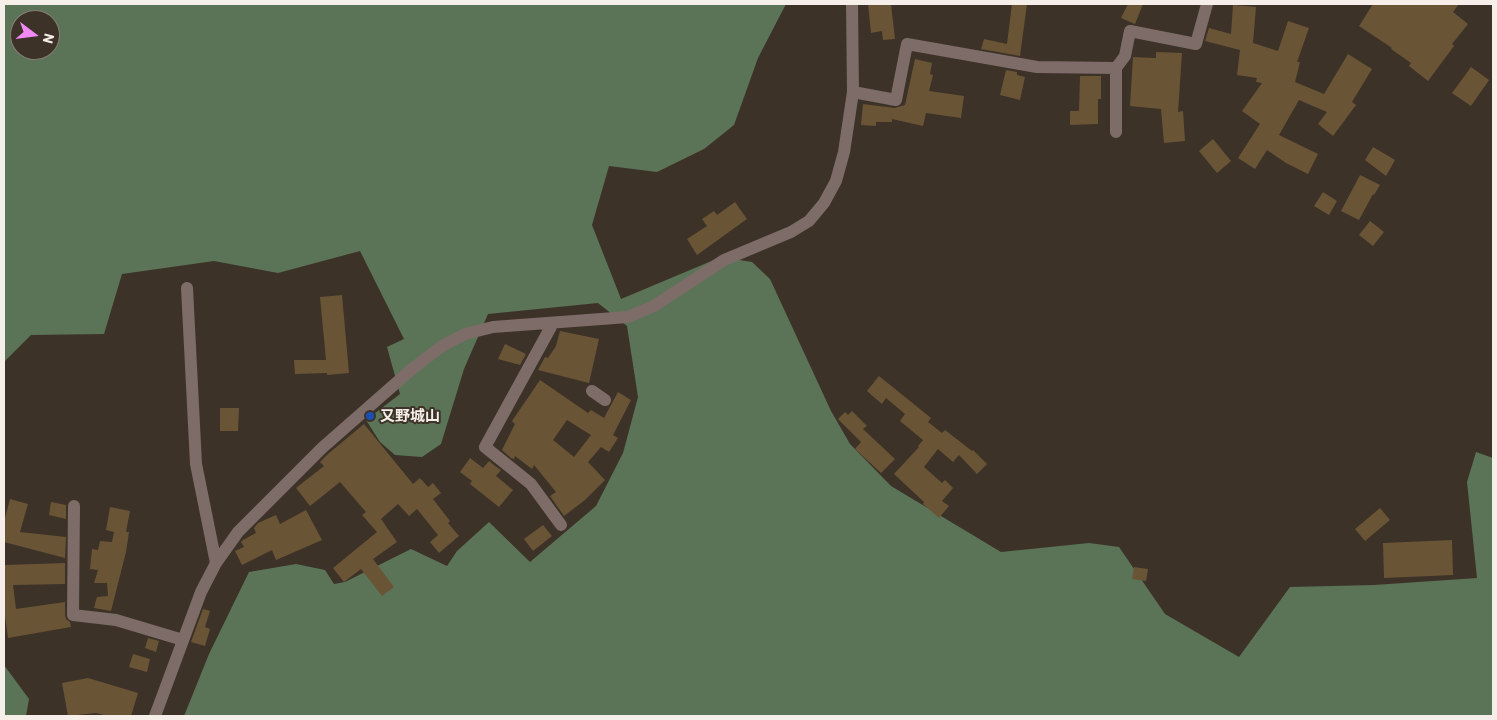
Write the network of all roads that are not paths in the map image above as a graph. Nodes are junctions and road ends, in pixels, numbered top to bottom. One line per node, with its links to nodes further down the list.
1 (852, 4): 4 (street)
2 (1207, 4): 3 (street)
3 (1116, 68): 4 (street); 5 (street)
4 (853, 92): 7 (street)
5 (1116, 132)
6 (188, 288): 12 (street)
7 (553, 323): 11 (street); 12 (street)
8 (592, 391): 9 (street)
9 (605, 400)
10 (74, 506): 13 (street)
11 (561, 524)
12 (216, 563): 13 (street)
13 (183, 640): 14 (street)
14 (155, 716)

